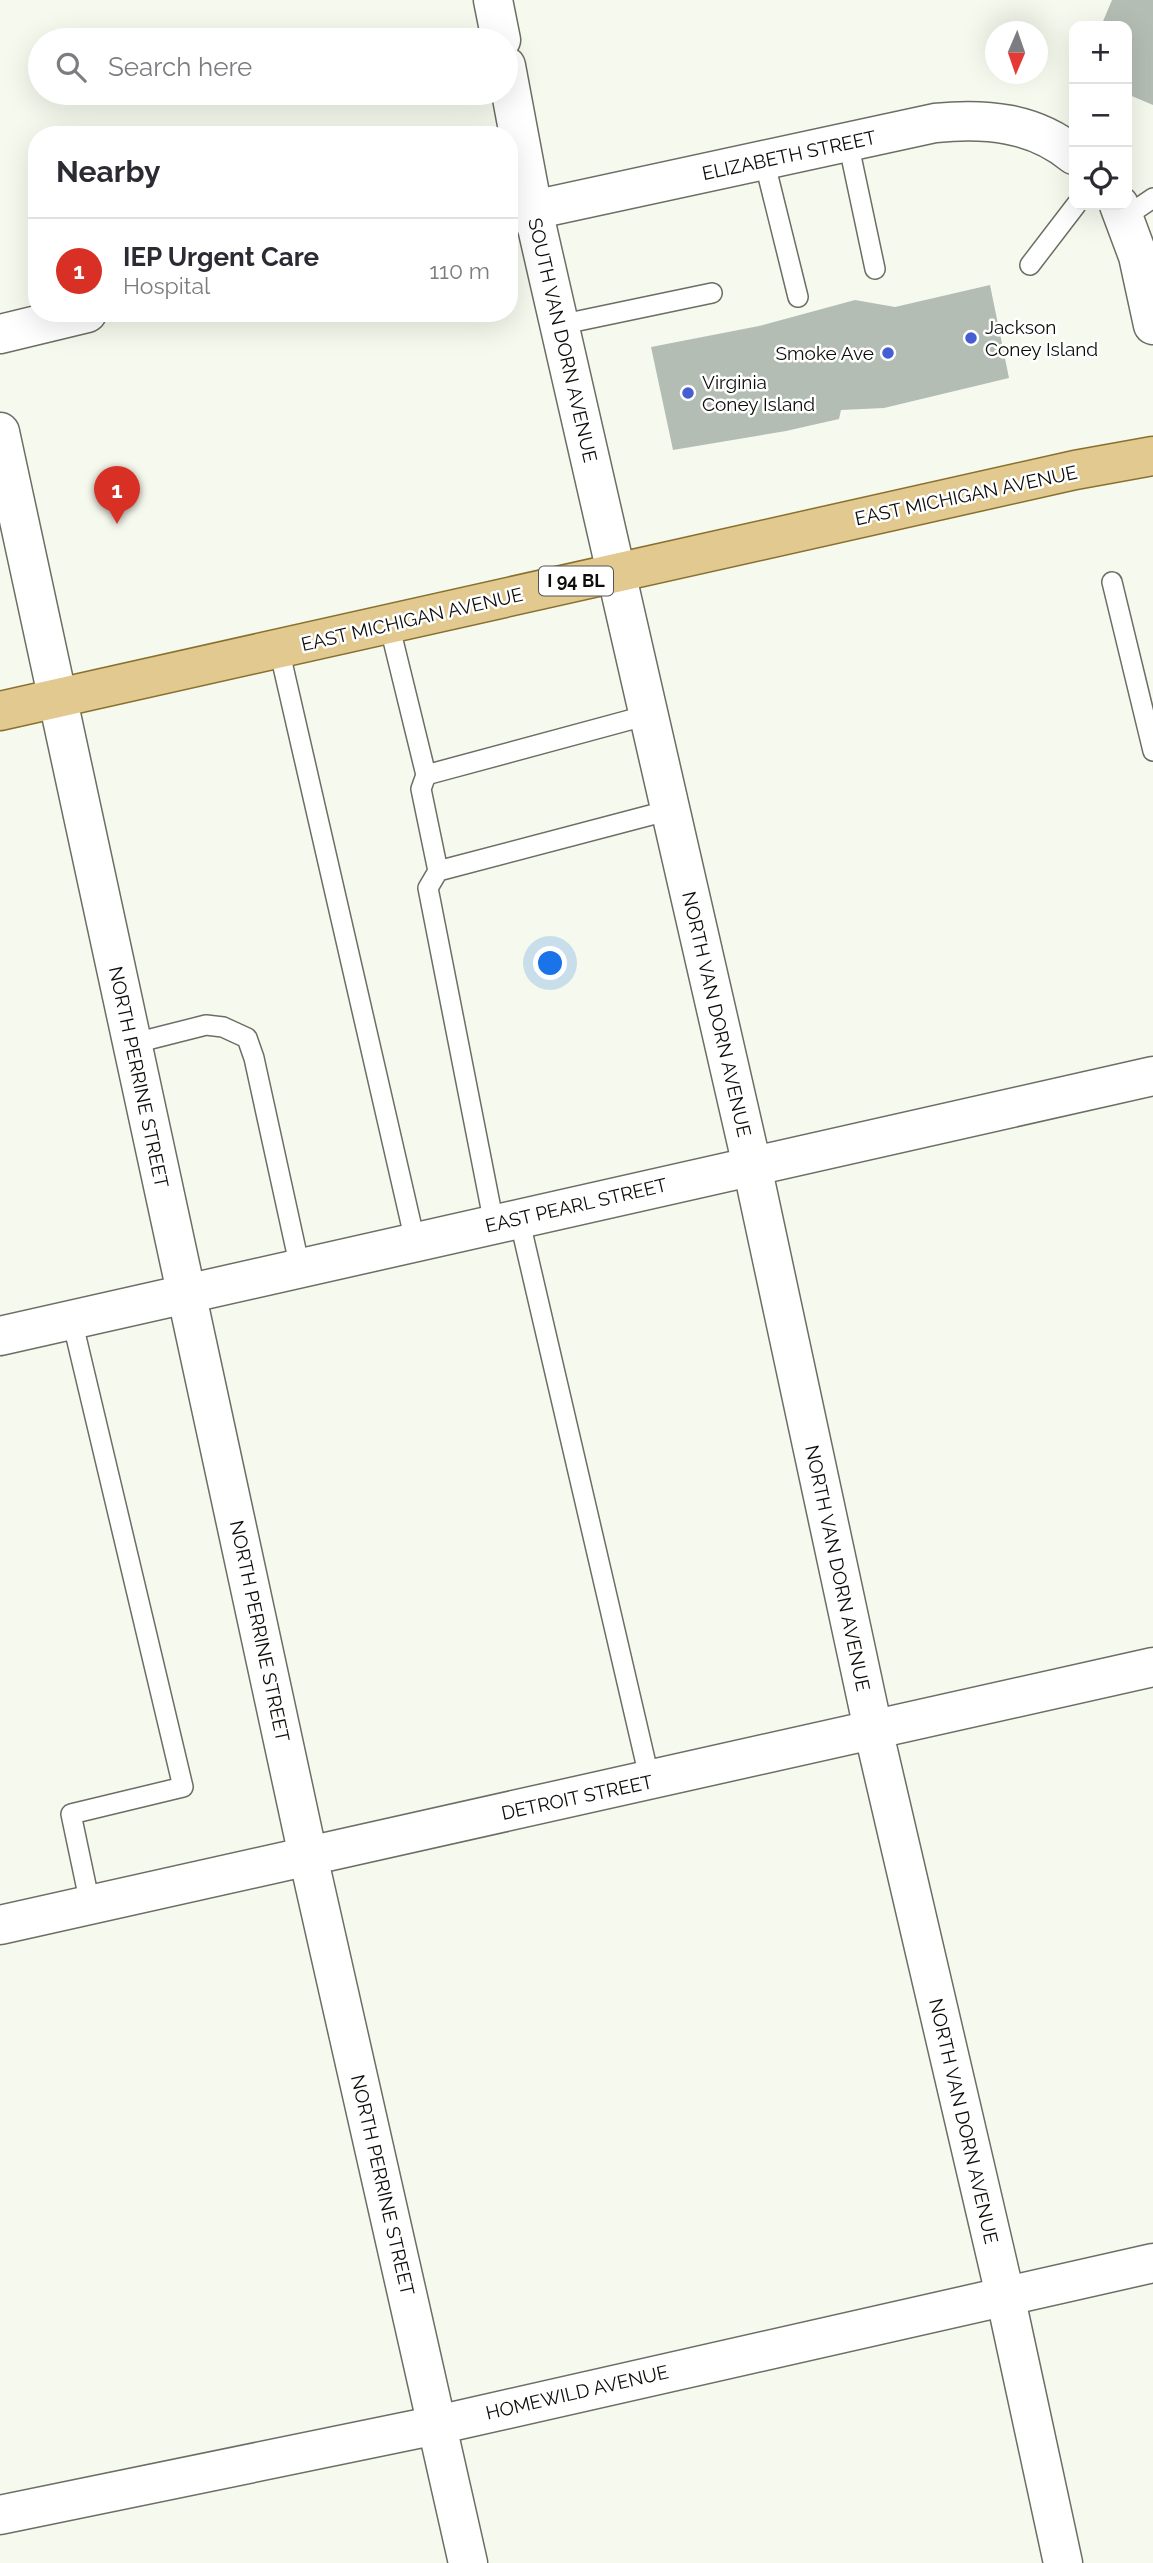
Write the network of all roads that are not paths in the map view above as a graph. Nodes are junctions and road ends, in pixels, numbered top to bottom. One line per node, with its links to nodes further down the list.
1 (493, 0): 2 (street)
2 (499, 28)
3 (510, 105): 4 (street, SOUTH VAN DORN AVENUE)
4 (512, 126)
5 (848, 142): 6 (street, ELIZABETH STREET); 7 (street, ELIZABETH STREET); 13 (lane)
6 (1069, 151)
7 (764, 160): 11 (street, ELIZABETH STREET); 15 (lane)
8 (518, 184): 11 (street, SOUTH VAN DORN AVENUE)
9 (1132, 207): 18 (street)
10 (1072, 210): 12 (lane)
11 (521, 213): 17 (street, SOUTH VAN DORN AVENUE)
12 (1030, 265)
13 (875, 269)
14 (712, 293): 17 (lane)
15 (798, 297)
16 (50, 322): 19 (street)
17 (559, 325): 22 (street, SOUTH VAN DORN AVENUE)
18 (1153, 326)
19 (0, 334)
20 (0, 432): 26 (street, NORTH PERRINE STREET)
21 (1153, 456): 22 (main road, EAST MICHIGAN AVENUE / I 94 BL)
22 (615, 572): 24 (main road, EAST MICHIGAN AVENUE / I 94 BL); 28 (street, NORTH VAN DORN AVENUE)
23 (1112, 582): 29 (lane)
24 (389, 624): 25 (main road, EAST MICHIGAN AVENUE / I 94 BL); 30 (lane)
25 (279, 649): 26 (main road, EAST MICHIGAN AVENUE / I 94 BL); 37 (lane)
26 (57, 698): 27 (main road, EAST MICHIGAN AVENUE / I 94 BL); 33 (street, NORTH PERRINE STREET)
27 (0, 711)
28 (648, 715): 30 (lane); 31 (street, NORTH VAN DORN AVENUE)
29 (1153, 751)
30 (426, 775): 32 (lane)
31 (670, 810): 32 (lane); 35 (street, NORTH VAN DORN AVENUE)
32 (438, 871): 36 (lane)
33 (131, 1044): 38 (lane); 39 (street, NORTH PERRINE STREET)
34 (1153, 1076): 35 (street, EAST PEARL STREET)
35 (752, 1166): 36 (street, EAST PEARL STREET); 43 (street, NORTH VAN DORN AVENUE)
36 (506, 1221): 37 (street, EAST PEARL STREET); 44 (lane)
37 (415, 1241): 38 (street, EAST PEARL STREET)
38 (300, 1268): 39 (street, EAST PEARL STREET)
39 (187, 1294): 40 (street, EAST PEARL STREET); 45 (street, NORTH PERRINE STREET)
40 (72, 1320): 41 (street, EAST PEARL STREET); 46 (lane)
41 (0, 1336)
42 (1153, 1667): 43 (street, DETROIT STREET)
43 (873, 1729): 44 (street, DETROIT STREET); 49 (street, NORTH VAN DORN AVENUE)
44 (650, 1781): 45 (street, DETROIT STREET)
45 (308, 1856): 46 (street, DETROIT STREET); 50 (street, NORTH PERRINE STREET)
46 (90, 1904): 47 (street, DETROIT STREET)
47 (0, 1925)
48 (1153, 2263): 49 (street, HOMEWILD AVENUE)
49 (1005, 2295): 50 (street, HOMEWILD AVENUE); 53 (street, NORTH VAN DORN AVENUE)
50 (437, 2424): 51 (street, HOMEWILD AVENUE); 52 (street, NORTH PERRINE STREET)
51 (0, 2515)
52 (468, 2563)
53 (1063, 2563)

